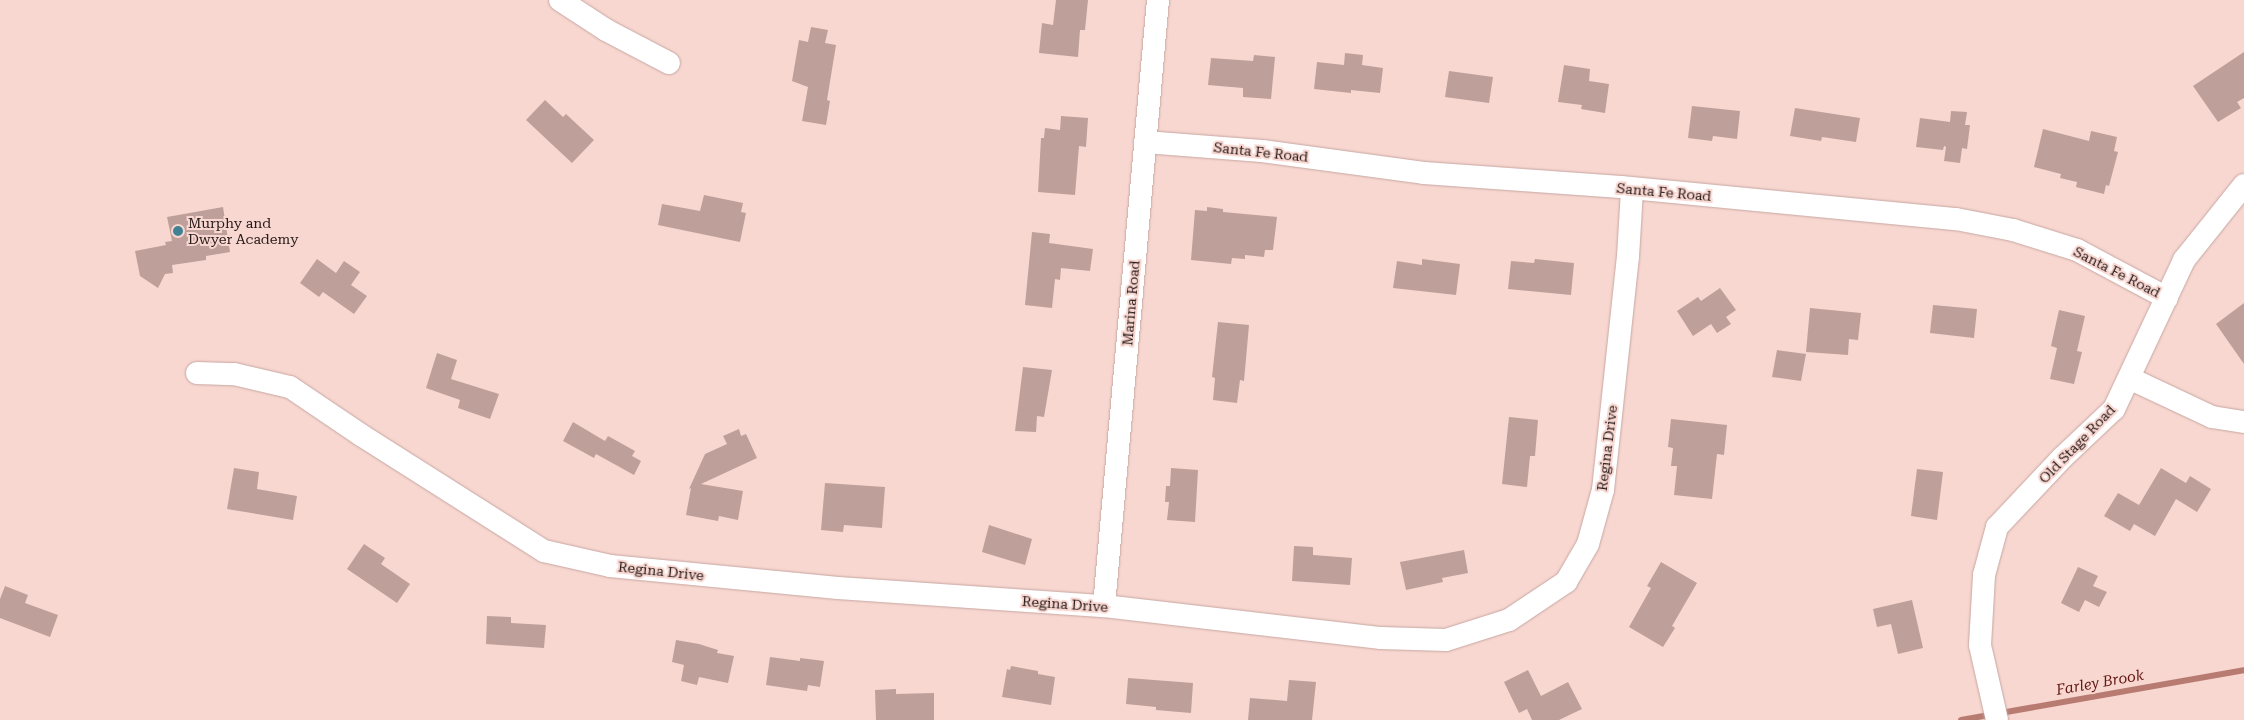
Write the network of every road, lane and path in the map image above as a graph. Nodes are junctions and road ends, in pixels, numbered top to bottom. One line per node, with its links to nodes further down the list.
1 (560, 0): 3 (street)
2 (1158, 0): 4 (street, Marina Road)
3 (669, 63)
4 (1146, 142): 6 (street, Santa Fe Road); 11 (street, Marina Road)
5 (2244, 185): 7 (street, Old Stage Road)
6 (1632, 189): 7 (street, Santa Fe Road); 11 (street, Regina Drive)
7 (2167, 298): 9 (street, Old Stage Road)
8 (198, 373): 11 (street, Regina Drive)
9 (2129, 378): 10 (street); 12 (street, Old Stage Road)
10 (2244, 422)
11 (1104, 606)
12 (1997, 720)

